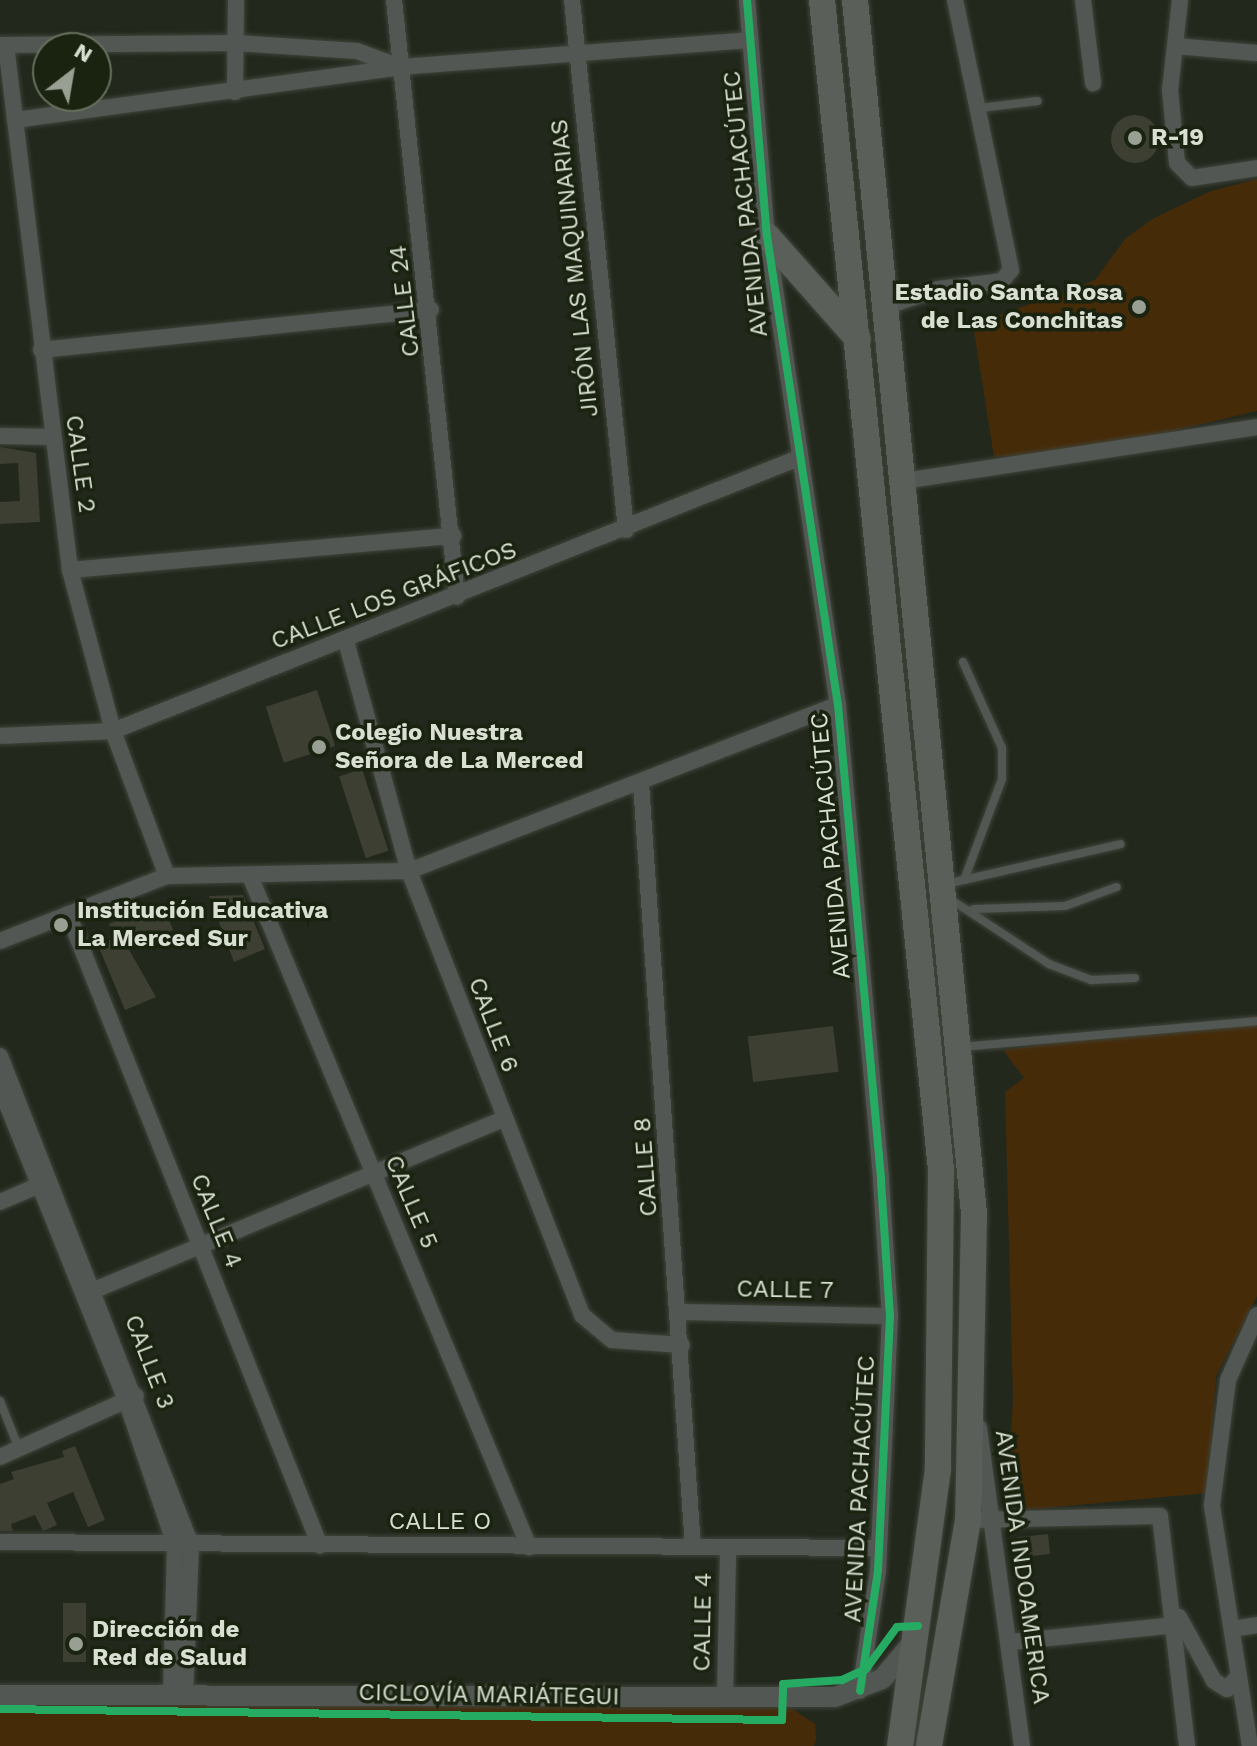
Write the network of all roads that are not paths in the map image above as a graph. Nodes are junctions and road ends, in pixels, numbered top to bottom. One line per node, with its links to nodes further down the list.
1 (236, 0): 11 (street)
2 (394, 0): 16 (street, CALLE 24)
3 (572, 0): 14 (street, JIRÓN LAS MAQUINARIAS)
4 (747, 0): 10 (street, AVENIDA PACHACÚTEC)
5 (822, 0): 26 (main road)
6 (855, 0): 24 (main road)
7 (955, 0): 20 (street)
8 (1083, 0): 17 (street)
9 (1180, 0): 13 (street)
10 (748, 40): 14 (street); 23 (street, AVENIDA PACHACÚTEC)
11 (236, 43): 12 (street); 16 (street); 18 (street)
12 (3, 45): 21 (street, CALLE 2)
13 (1175, 46): 15 (street); 22 (street)
14 (577, 53): 16 (street); 33 (street, JIRÓN LAS MAQUINARIAS)
15 (1257, 53)
16 (400, 67): 18 (street); 25 (street, CALLE 24)
17 (1093, 83)
18 (235, 92): 21 (street)
19 (1038, 101): 20 (lane)
20 (980, 108): 24 (street)
21 (15, 120): 27 (street, CALLE 2)
22 (1257, 168)
23 (767, 236): 26 (main road); 31 (street, AVENIDA PACHACÚTEC)
24 (885, 307): 32 (main road)
25 (431, 310): 27 (street); 34 (street, CALLE 24)
26 (858, 339): 67 (main road)
27 (41, 350): 30 (street, CALLE 2)
28 (1256, 428): 32 (street)
29 (0, 436): 30 (street)
30 (51, 437): 35 (street, CALLE 2)
31 (796, 459): 33 (street, CALLE LOS GRÁFICOS); 39 (street, AVENIDA PACHACÚTEC)
32 (904, 481): 47 (main road)
33 (626, 530): 36 (street, CALLE LOS GRÁFICOS)
34 (453, 536): 35 (street); 36 (street, CALLE 24)
35 (70, 570): 40 (street, CALLE 2)
36 (457, 597): 37 (street, CALLE LOS GRÁFICOS)
37 (346, 641): 40 (street, CALLE LOS GRÁFICOS); 44 (street, CALLE 6)
38 (963, 662): 47 (lane)
39 (838, 705): 42 (street); 65 (street, AVENIDA PACHACÚTEC)
40 (113, 731): 41 (street, CALLE LOS GRÁFICOS); 45 (street, CALLE 2)
41 (0, 736)
42 (641, 783): 44 (street); 63 (street, CALLE 8)
43 (1120, 844): 47 (lane)
44 (409, 871): 46 (street); 57 (street, CALLE 6)
45 (167, 876): 46 (street); 50 (street)
46 (250, 876): 58 (street, CALLE 5)
47 (952, 887): 49 (lane); 54 (main road)
48 (1117, 887): 49 (lane)
49 (973, 909): 52 (lane)
50 (68, 914): 51 (street); 61 (street, CALLE 4)
51 (0, 941)
52 (1135, 978)
53 (1257, 1021): 54 (lane)
54 (961, 1047): 68 (main road)
55 (0, 1056): 59 (street, CALLE 3)
56 (0, 1087): 59 (street, CALLE 3)
57 (504, 1119): 58 (street); 66 (street, CALLE 6)
58 (373, 1174): 61 (street); 77 (street, CALLE 5)
59 (45, 1183): 60 (street); 62 (street, CALLE 3)
60 (0, 1202)
61 (200, 1246): 62 (street); 76 (street, CALLE 4)
62 (89, 1292): 69 (street, CALLE 3)
63 (680, 1312): 65 (street, CALLE 7); 66 (street, CALLE 8)
64 (1257, 1315): 84 (street)
65 (890, 1316): 80 (street, AVENIDA PACHACÚTEC)
66 (682, 1345): 78 (street, CALLE 8)
67 (940, 1350): 68 (main road); 85 (main road)
68 (974, 1353): 73 (main road)
69 (132, 1398): 71 (street); 75 (street, CALLE 3)
70 (0, 1401): 71 (lane)
71 (19, 1449): 72 (street)
72 (0, 1457)
73 (981, 1519): 81 (street); 86 (street, AVENIDA INDOAMERICA); 94 (main road)
74 (0, 1542): 75 (street, CALLE O)
75 (183, 1545): 76 (street, CALLE O); 90 (street, CALLE 3)
76 (320, 1546): 77 (street, CALLE O)
77 (529, 1547): 78 (street, CALLE O)
78 (693, 1547): 79 (street, CALLE O)
79 (728, 1548): 80 (street, CALLE O); 91 (street, CALLE 4)
80 (879, 1548): 88 (street, AVENIDA PACHACÚTEC)
81 (1173, 1600): 82 (street); 87 (street)
82 (1175, 1625): 86 (street); 96 (street)
83 (1257, 1625): 84 (street)
84 (1232, 1629): 87 (street)
85 (917, 1634): 88 (street); 93 (main road)
86 (1011, 1642): 95 (street, AVENIDA INDOAMERICA)
87 (1239, 1675): 92 (street)
88 (860, 1691): 91 (street)
89 (0, 1695): 90 (street)
90 (178, 1697): 91 (street)
91 (725, 1697)
92 (1252, 1744)
93 (900, 1746)
94 (929, 1746)
95 (1022, 1746)
96 (1183, 1746)

